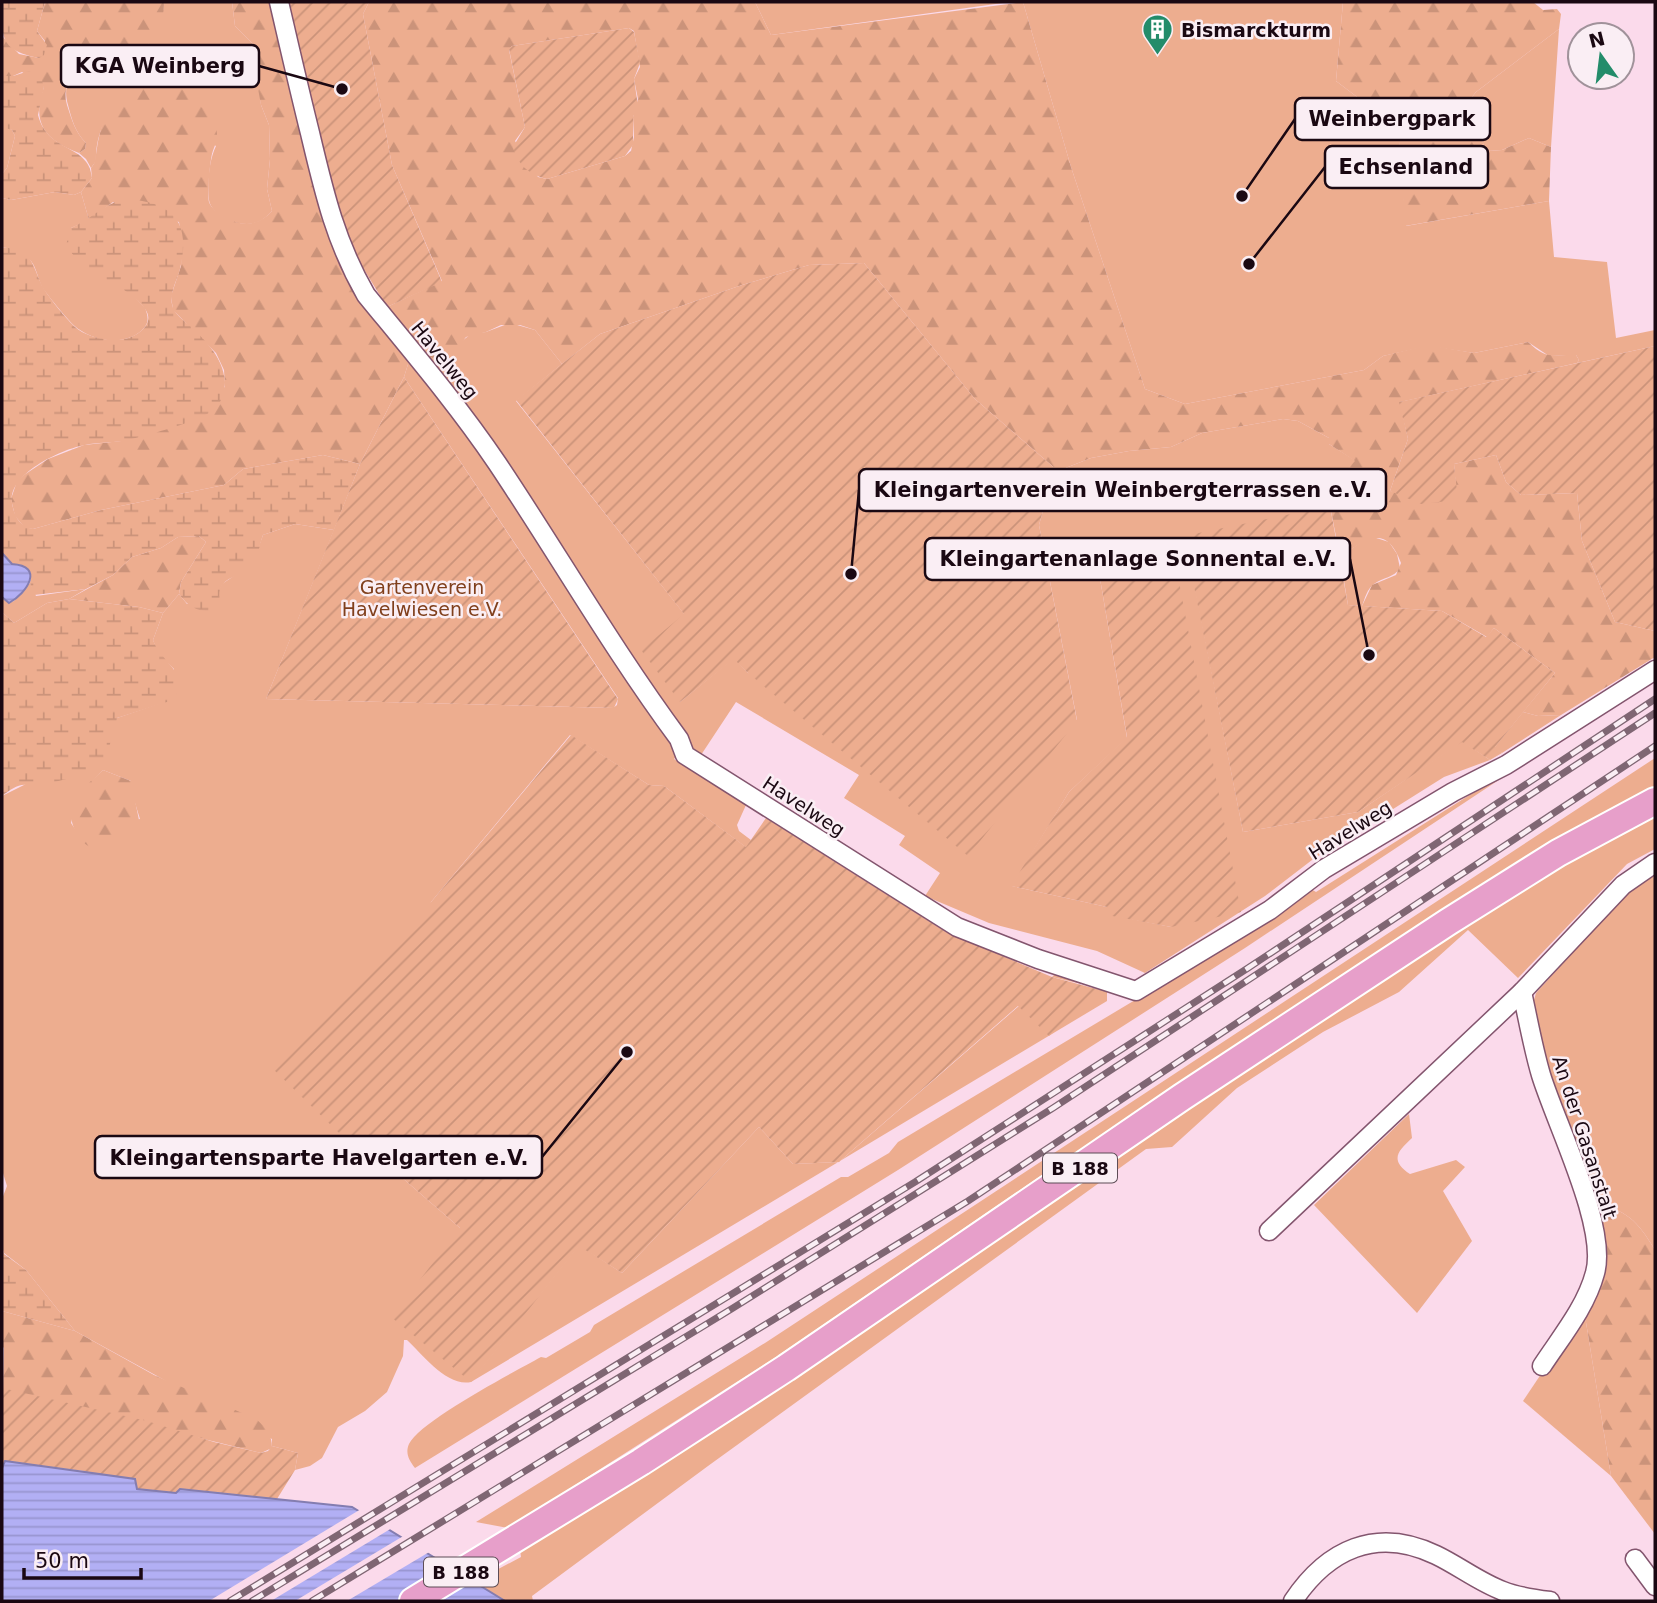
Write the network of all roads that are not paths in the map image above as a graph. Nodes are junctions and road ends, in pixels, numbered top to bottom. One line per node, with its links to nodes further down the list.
1 (279, 2): 2 (street, Havelweg)
2 (1655, 670)
3 (1655, 801): 10 (main road, B 188)
4 (1655, 863): 5 (street)
5 (1522, 992): 6 (street); 7 (street, An der Gasanstalt)
6 (1269, 1231)
7 (1542, 1366)
8 (1634, 1559): 9 (street)
9 (1655, 1586)
10 (413, 1601)
11 (1293, 1601): 12 (street)
12 (1550, 1601)

